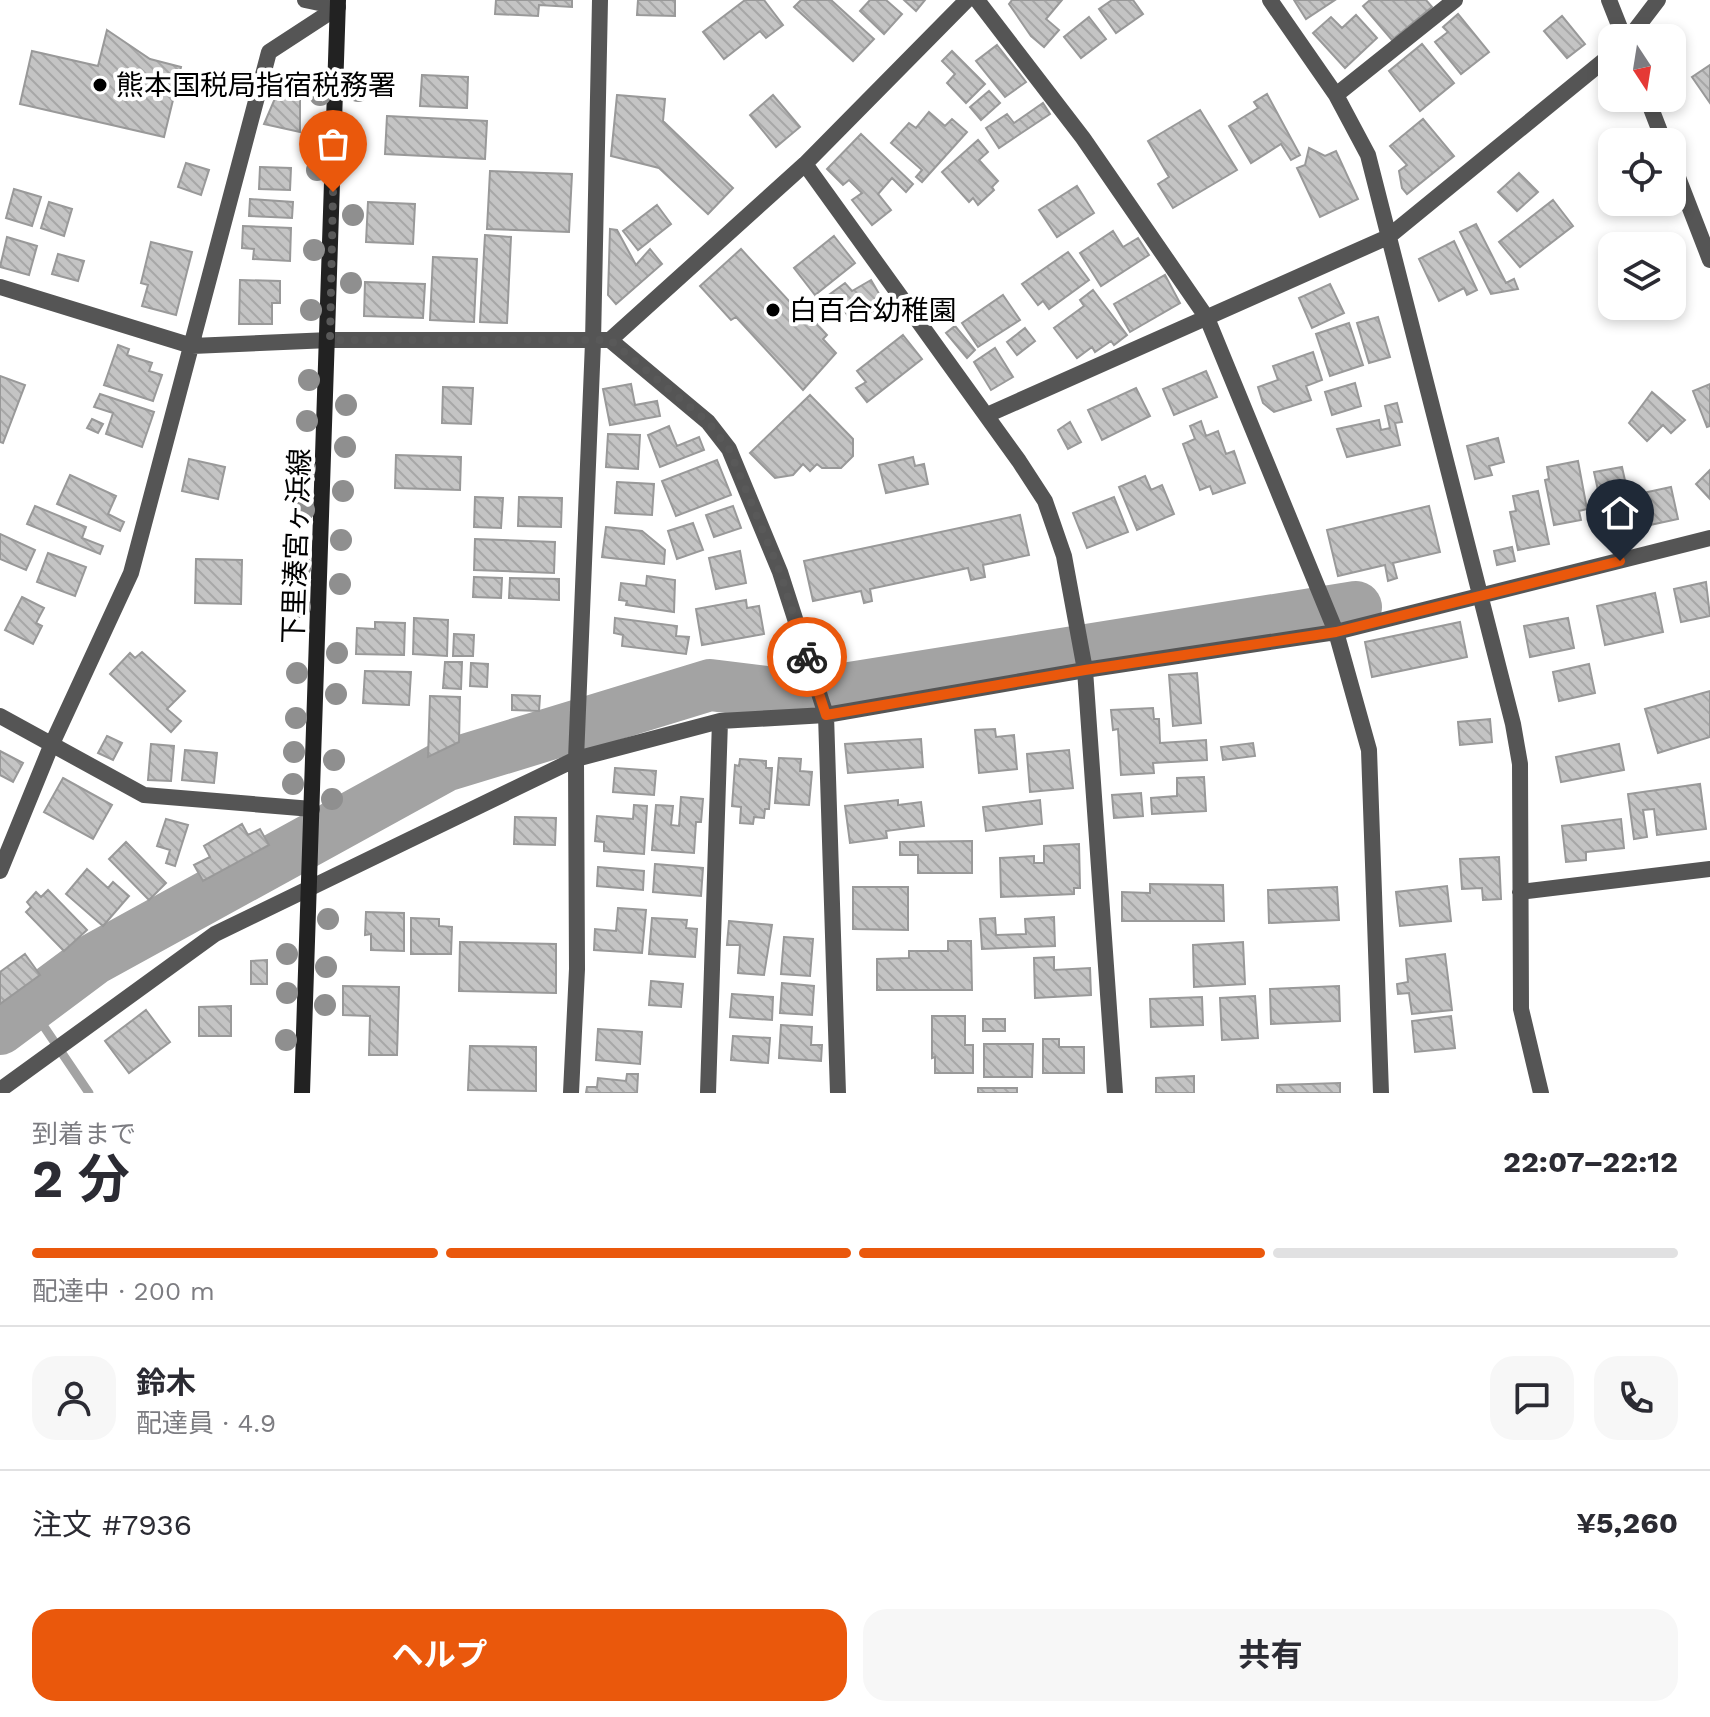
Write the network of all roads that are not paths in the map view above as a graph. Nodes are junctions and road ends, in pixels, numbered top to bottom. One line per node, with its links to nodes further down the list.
1 (305, 0): 9 (street)
2 (600, 0): 21 (street)
3 (967, 0): 14 (street)
4 (977, 0): 19 (street)
5 (1270, 0): 13 (street)
6 (1455, 0): 13 (street)
7 (1609, 0): 10 (street)
8 (1658, 0): 11 (street)
9 (339, 2): 20 (main road, 下里湊宮ヶ浜線); 22 (street)
10 (1620, 24)
11 (1638, 24)
12 (1598, 65): 16 (street)
13 (1336, 95): 16 (street)
14 (805, 164): 21 (street); 23 (street)
15 (1686, 198): 17 (street)
16 (1388, 237): 19 (street); 25 (street)
17 (1710, 260)
18 (0, 287): 22 (street)
19 (1207, 318): 23 (street); 26 (street)
20 (330, 340): 21 (street); 22 (street); 33 (main road, 下里湊宮ヶ浜線)
21 (602, 341): 28 (street); 32 (street)
22 (192, 346): 31 (street)
23 (987, 415): 27 (street)
24 (1710, 538): 25 (street)
25 (1482, 595): 26 (street); 37 (street)
26 (1331, 619): 27 (street); 44 (street)
27 (1083, 658): 28 (street); 43 (street)
28 (821, 700): 30 (street); 42 (street)
29 (0, 716): 31 (street)
30 (720, 721): 32 (street); 41 (street)
31 (51, 746): 33 (street); 35 (street)
32 (576, 759): 36 (street); 40 (street)
33 (312, 815): 36 (main road, 下里湊宮ヶ浜線)
34 (1710, 869): 37 (street)
35 (0, 871)
36 (310, 888): 38 (street); 39 (main road, 下里湊宮ヶ浜線)
37 (1520, 892): 45 (street)
38 (0, 1090)
39 (302, 1093)
40 (571, 1093)
41 (708, 1093)
42 (838, 1093)
43 (1115, 1093)
44 (1381, 1093)
45 (1541, 1093)

